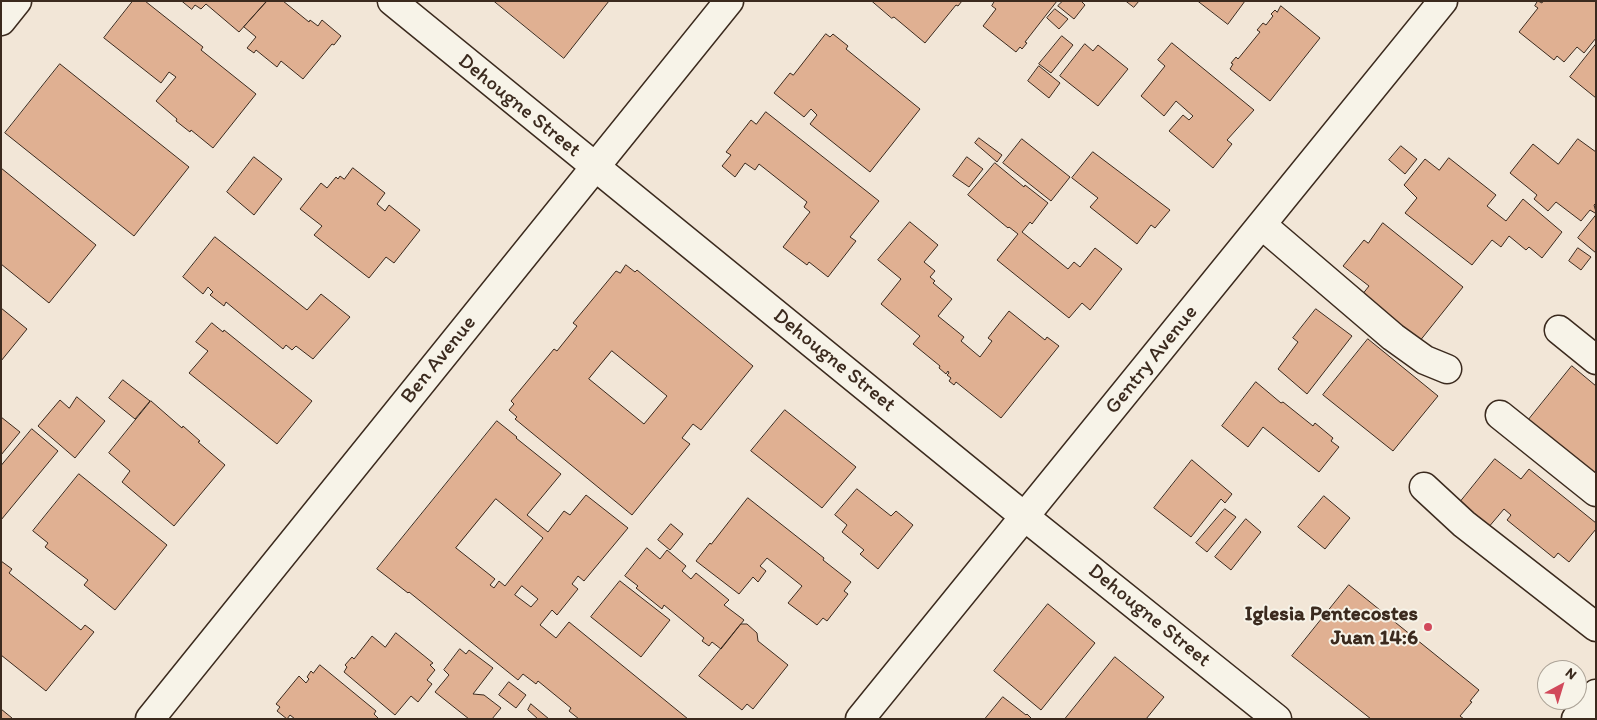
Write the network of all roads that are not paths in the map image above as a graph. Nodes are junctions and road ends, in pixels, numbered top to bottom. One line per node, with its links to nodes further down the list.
1 (17, 1): 5 (street)
2 (392, 1): 6 (street, Dehougne Street)
3 (729, 1): 6 (street, Ben Avenue)
4 (1443, 1): 7 (street, Gentry Avenue)
5 (1, 21)
6 (595, 168): 14 (street, Dehougne Street); 17 (street, Ben Avenue)
7 (1262, 225): 10 (street); 14 (street, Gentry Avenue)
8 (1558, 330): 9 (street)
9 (1596, 360)
10 (1446, 369)
11 (1500, 415): 13 (street)
12 (1424, 487): 15 (street)
13 (1596, 492)
14 (1025, 517): 18 (street, Gentry Avenue); 19 (street, Dehougne Street)
15 (1596, 628)
16 (1596, 694): 20 (street)
17 (150, 719)
18 (860, 719)
19 (1277, 719)
20 (1576, 719)

